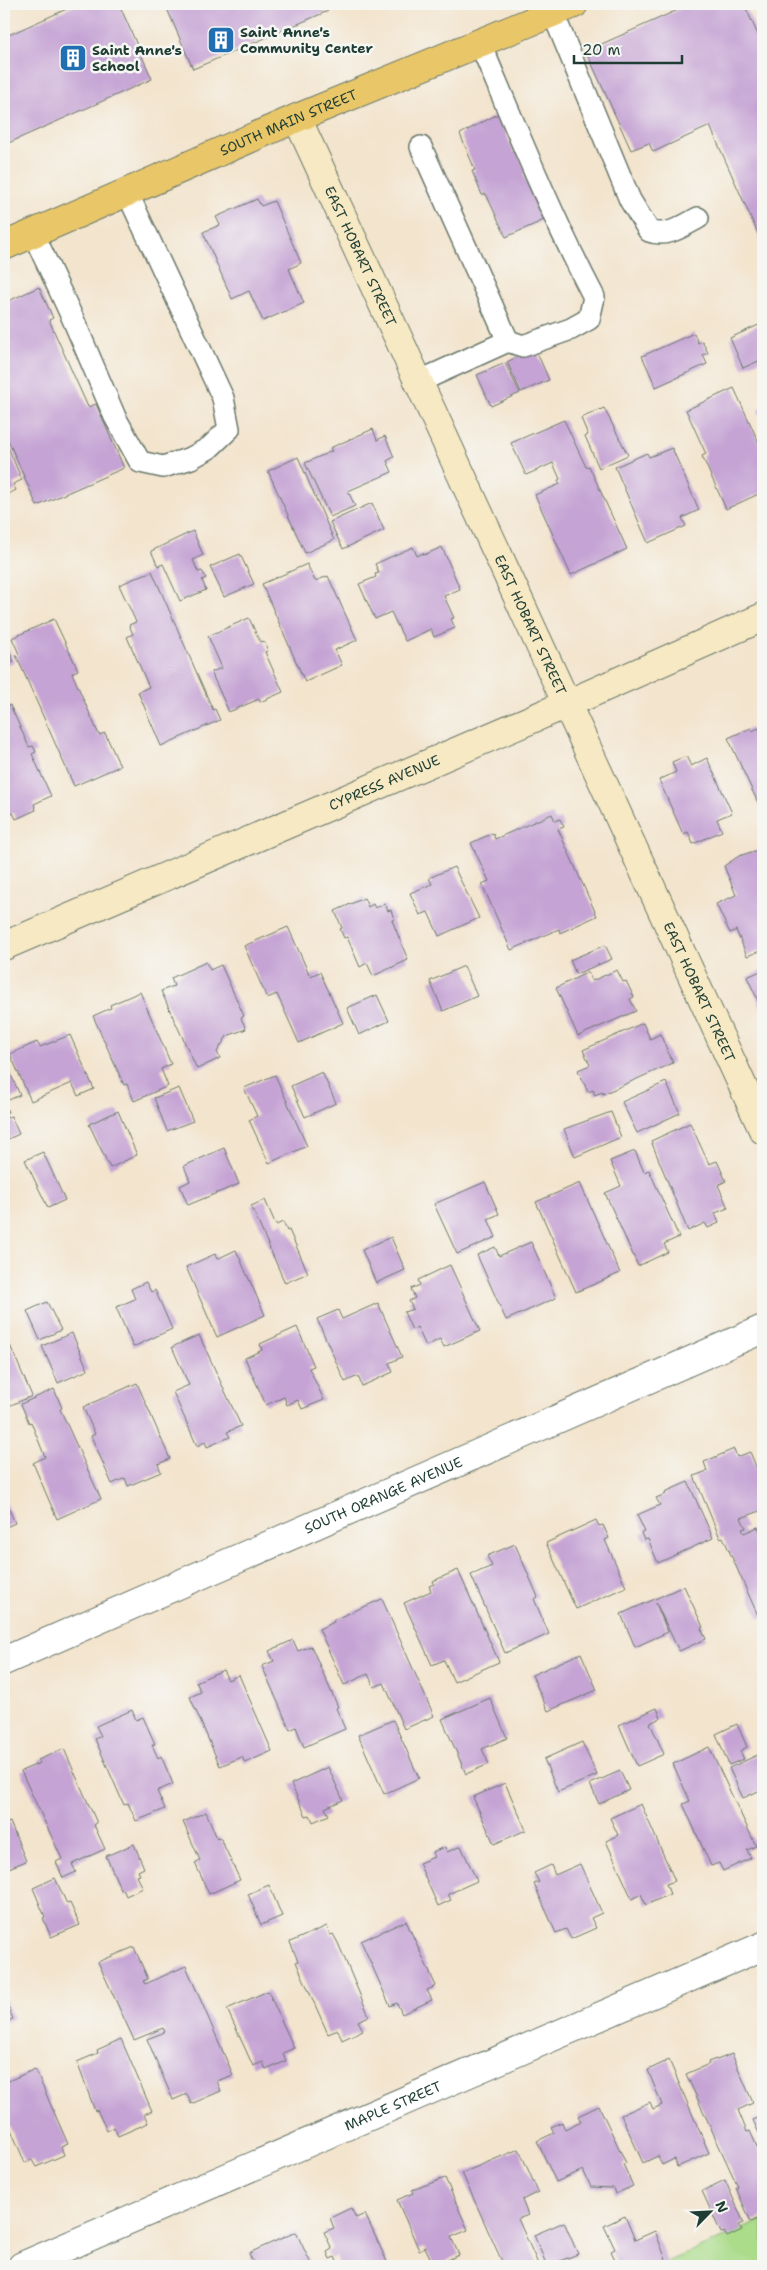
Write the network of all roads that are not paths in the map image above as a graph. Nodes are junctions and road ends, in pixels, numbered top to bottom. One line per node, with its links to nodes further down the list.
1 (564, 8): 2 (main road, SOUTH MAIN STREET); 6 (lane)
2 (480, 42): 3 (main road, SOUTH MAIN STREET); 9 (lane)
3 (297, 118): 5 (main road, SOUTH MAIN STREET); 10 (street, EAST HOBART STREET)
4 (421, 147): 9 (lane)
5 (127, 192): 7 (main road, SOUTH MAIN STREET); 7 (lane)
6 (698, 218)
7 (33, 233): 8 (main road, SOUTH MAIN STREET)
8 (4, 246)
9 (515, 344): 10 (lane)
10 (418, 382): 12 (street, EAST HOBART STREET)
11 (763, 617): 12 (street, CYPRESS AVENUE)
12 (567, 704): 13 (street, CYPRESS AVENUE); 14 (street, EAST HOBART STREET)
13 (4, 946)
14 (763, 1130)
15 (763, 1328): 16 (street, SOUTH ORANGE AVENUE)
16 (4, 1661)
17 (763, 1946): 18 (street, MAPLE STREET)
18 (22, 2266)

